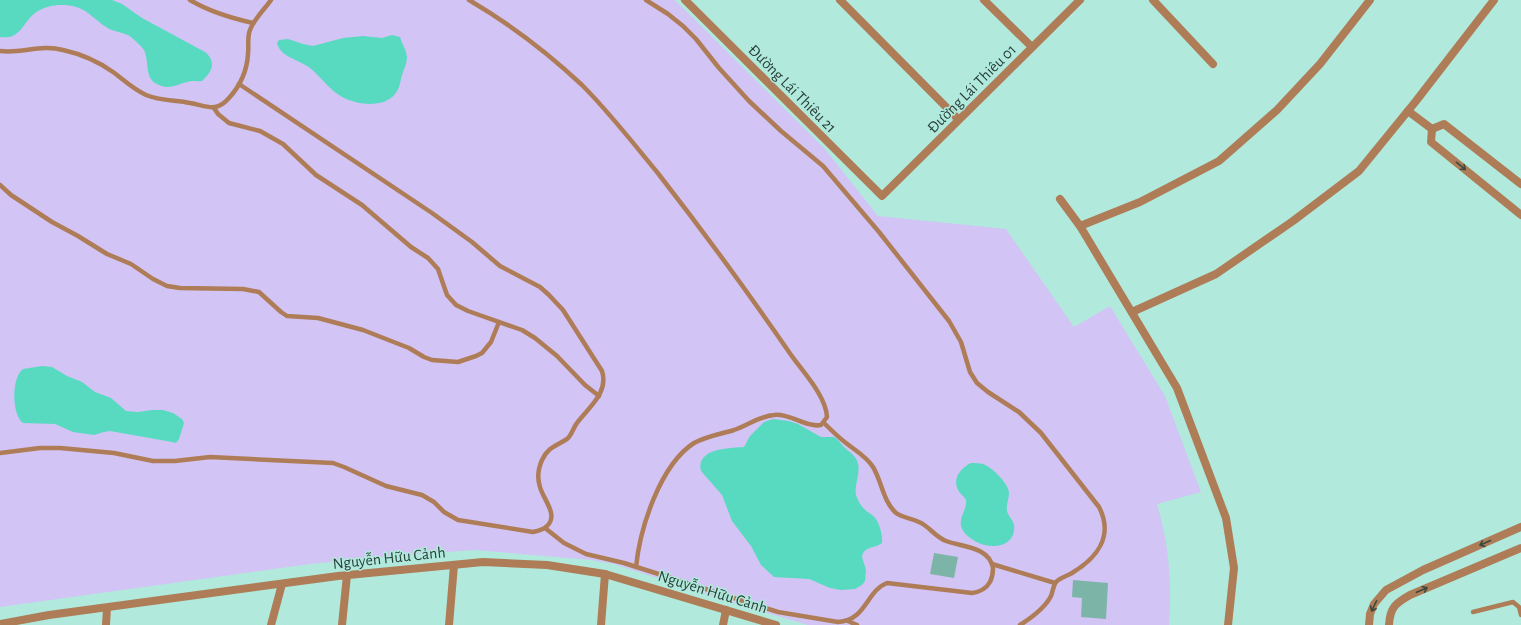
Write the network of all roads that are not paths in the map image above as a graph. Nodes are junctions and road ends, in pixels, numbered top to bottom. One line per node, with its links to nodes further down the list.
1 (190, 0): 12 (lane)
2 (271, 0): 12 (lane)
3 (469, 0): 30 (lane)
4 (646, 0): 40 (lane)
5 (685, 0): 23 (street, Đường Lái Thiêu 21)
6 (840, 0): 19 (street)
7 (984, 0): 13 (street)
8 (1080, 0): 13 (street, Đường Lái Thiêu 01)
9 (1153, 0): 15 (street)
10 (1370, 0): 26 (street)
11 (1494, 0): 18 (street)
12 (254, 23): 16 (lane)
13 (1032, 47): 19 (street, Đường Lái Thiêu 01)
14 (0, 52): 17 (lane)
15 (1213, 64)
16 (239, 84): 17 (lane); 29 (lane)
17 (214, 108): 28 (lane)
18 (1408, 111): 20 (street); 27 (street)
19 (958, 119): 23 (street, Đường Lái Thiêu 01)
20 (1432, 129): 21 (street); 25 (street, one-way to 25)
21 (1521, 184)
22 (0, 185): 28 (lane)
23 (882, 196)
24 (1060, 199): 26 (street)
25 (1521, 215)
26 (1080, 226): 27 (street)
27 (1132, 312): 57 (street)
28 (499, 322): 29 (lane)
29 (599, 396): 33 (lane)
30 (824, 423): 35 (lane); 37 (lane)
31 (0, 453): 33 (lane)
32 (1521, 527): 58 (street, one-way to 58)
33 (545, 528): 37 (lane)
34 (1521, 548): 59 (street, one-way to 34)
35 (992, 564): 40 (lane); 46 (lane)
36 (454, 565): 38 (street, Nguyễn Hữu Cảnh); 39 (street, Nguyễn Hữu Cảnh); 51 (street)
37 (636, 566): 46 (lane)
38 (605, 574): 43 (street, Nguyễn Hữu Cảnh); 52 (street)
39 (347, 575): 41 (street, Nguyễn Hữu Cảnh); 50 (street)
40 (1055, 583): 56 (lane)
41 (282, 584): 42 (street, Nguyễn Hữu Cảnh); 49 (street)
42 (107, 608): 47 (street, Nguyễn Hữu Cảnh); 48 (street)
43 (726, 610): 53 (street); 54 (street, Nguyễn Hữu Cảnh)
44 (1473, 612): 45 (lane)
45 (1521, 615)
46 (848, 621): 55 (lane)
47 (0, 624)
48 (106, 625)
49 (272, 625)
50 (342, 625)
51 (449, 625)
52 (601, 625)
53 (723, 625)
54 (776, 625)
55 (857, 625)
56 (1020, 625)
57 (1228, 625)
58 (1369, 625)
59 (1389, 625)

